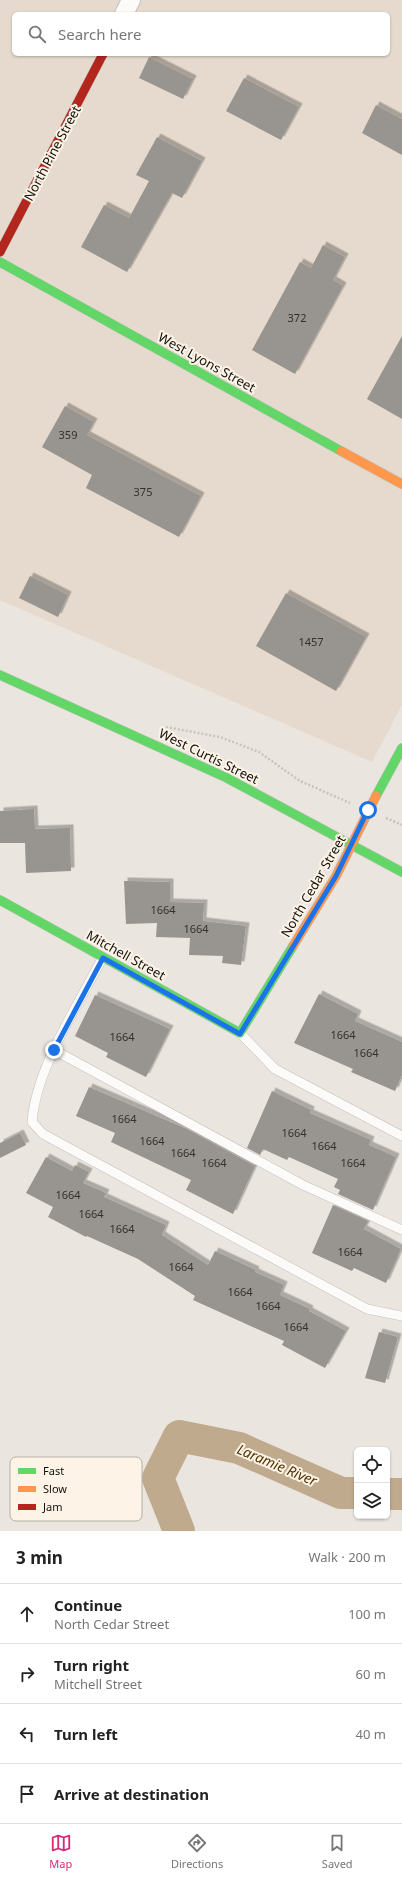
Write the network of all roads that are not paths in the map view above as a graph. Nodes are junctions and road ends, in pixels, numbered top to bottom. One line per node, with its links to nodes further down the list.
1 (131, 0): 2 (street)
2 (125, 12)
3 (102, 56): 4 (street, North Pine Street)
4 (0, 252)
5 (0, 262): 6 (street, West Lyons Street)
6 (402, 484)
7 (0, 675): 9 (street, West Curtis Street)
8 (402, 748): 9 (street, North Cedar Street)
9 (351, 846): 10 (street, West Curtis Street); 13 (street, North Cedar Street)
10 (402, 872)
11 (0, 900): 12 (street, Mitchell Street)
12 (103, 958): 13 (street, Mitchell Street); 14 (lane)
13 (240, 1034): 15 (lane)
14 (54, 1050): 16 (lane); 17 (lane)
15 (402, 1136)
16 (402, 1230)
17 (402, 1316)

